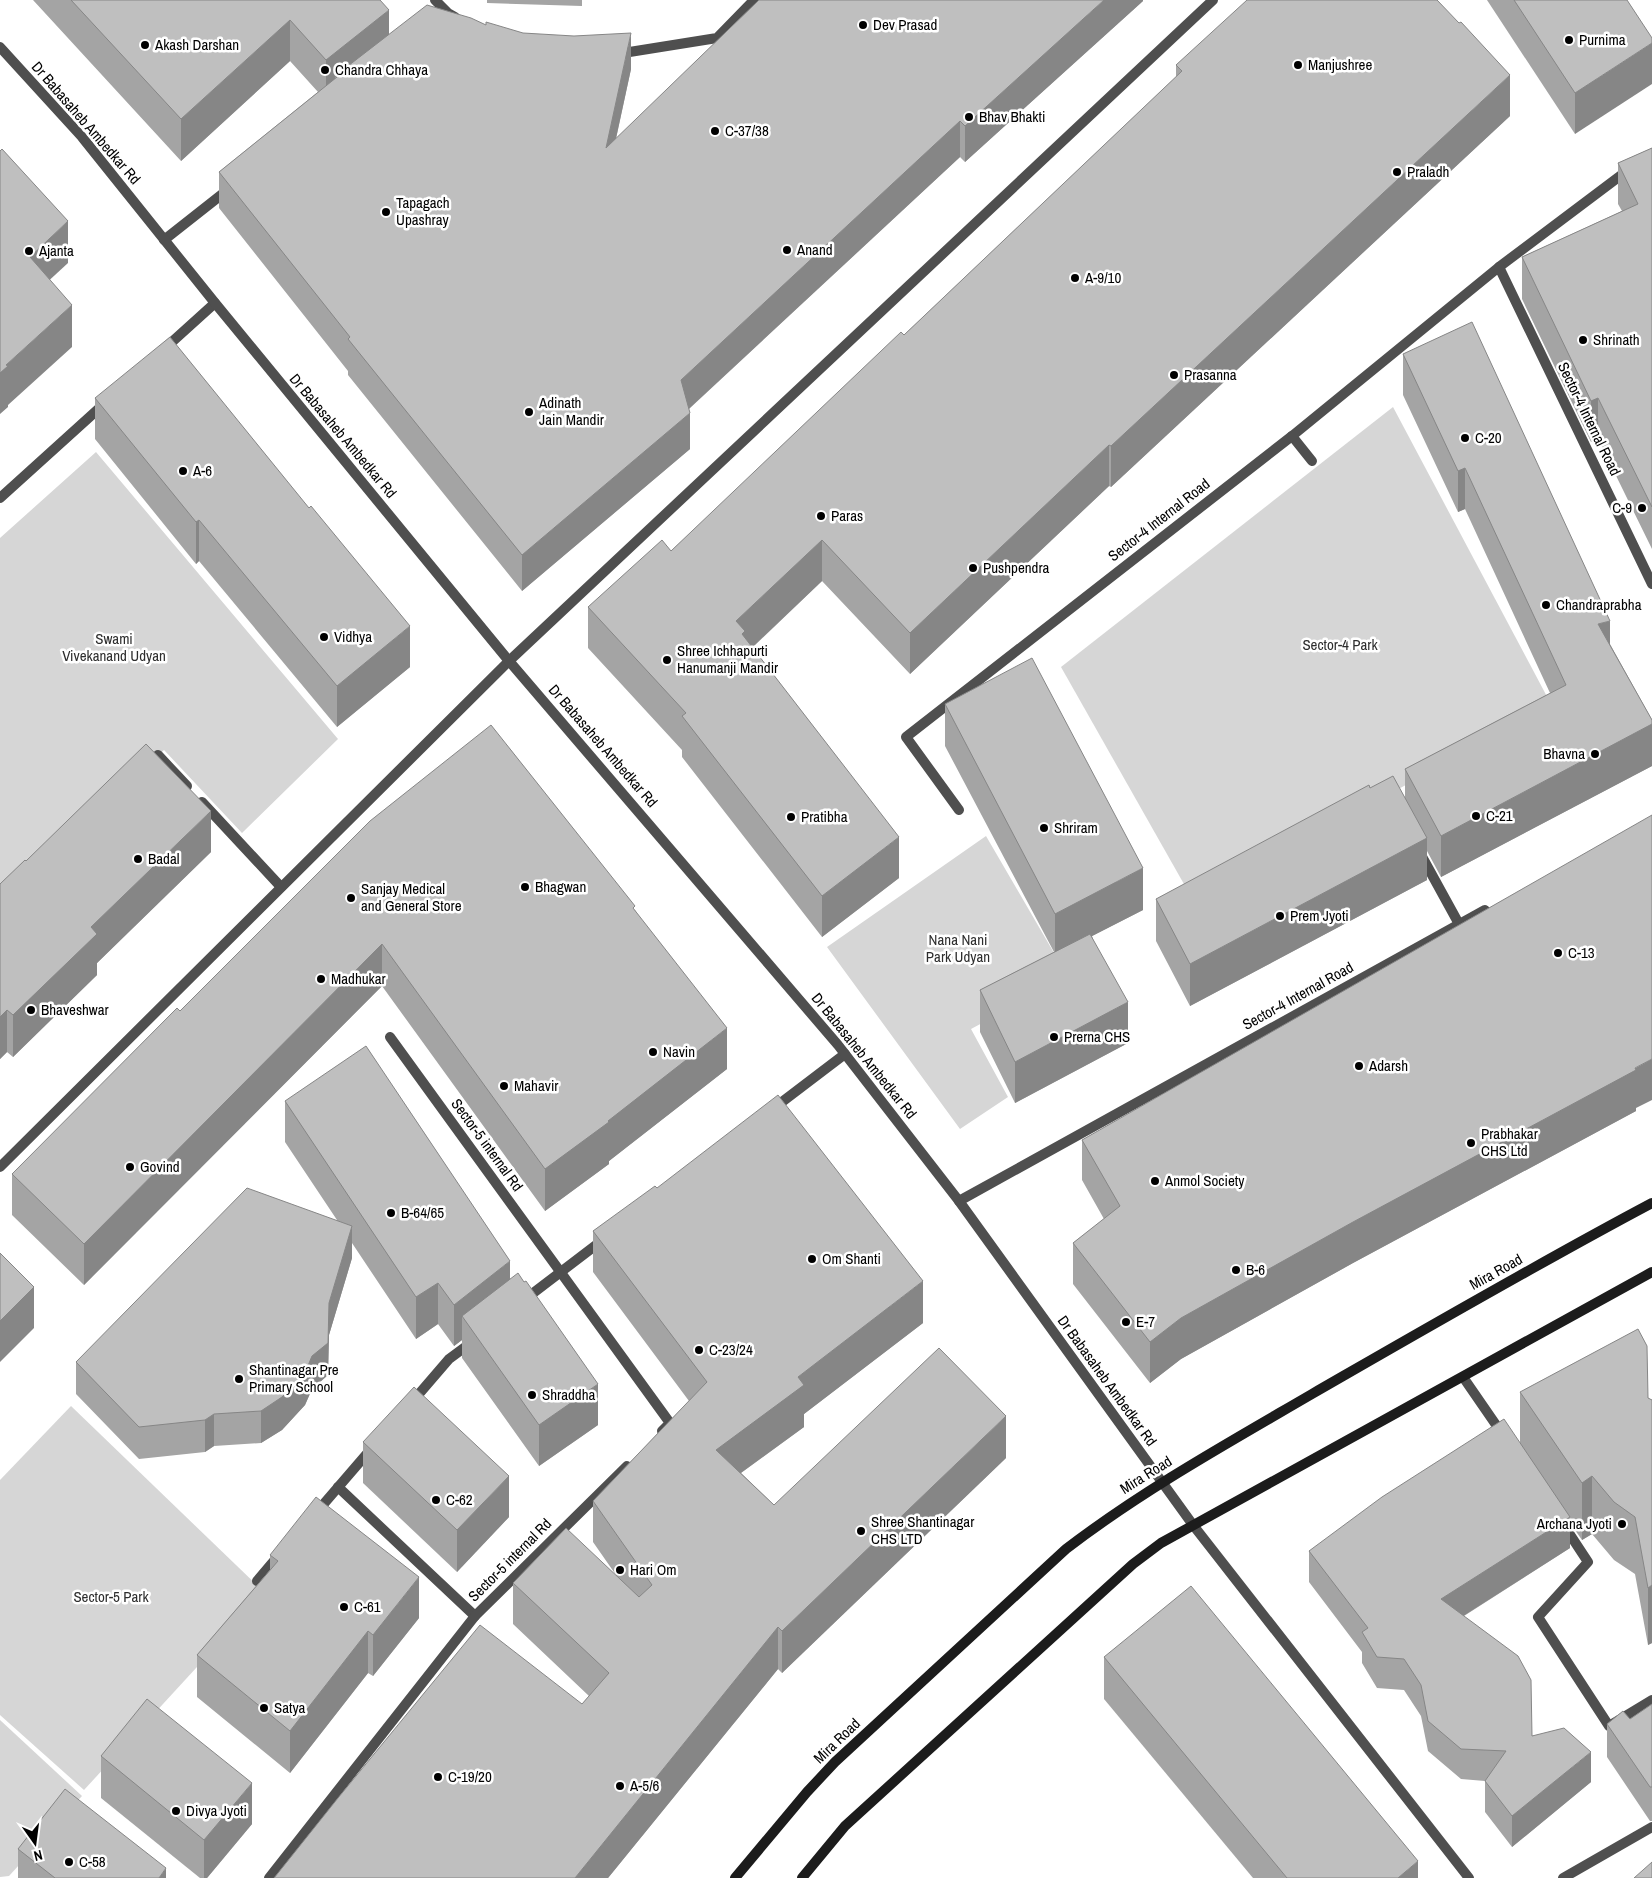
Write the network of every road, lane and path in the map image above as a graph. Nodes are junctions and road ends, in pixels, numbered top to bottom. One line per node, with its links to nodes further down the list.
1 (435, 0): 4 (street)
2 (754, 0): 6 (street)
3 (1213, 0): 18 (street)
4 (462, 22)
5 (0, 47): 9 (street, Dr Babasaheb Ambedkar Rd)
6 (602, 56)
7 (1637, 164): 10 (street, Sector-4 Internal Road)
8 (241, 179): 9 (street)
9 (164, 240): 11 (street, Dr Babasaheb Ambedkar Rd)
10 (1499, 268): 14 (street, Sector-4 Internal Road); 17 (street, Sector-4 Internal Road)
11 (215, 304): 12 (street); 18 (street, Dr Babasaheb Ambedkar Rd)
12 (155, 357)
13 (111, 397): 16 (street)
14 (1292, 436): 15 (street); 20 (street, Sector-4 Internal Road)
15 (1312, 460)
16 (0, 498)
17 (1652, 584)
18 (509, 661): 22 (street); 26 (street, Dr Babasaheb Ambedkar Rd)
19 (158, 755): 22 (street)
20 (959, 810)
21 (1417, 846): 24 (street)
22 (282, 888): 28 (street)
23 (1493, 906): 24 (street, Sector-4 Internal Road)
24 (1459, 924): 29 (street, Sector-4 Internal Road)
25 (390, 1037): 32 (street, Sector-5 internal Rd)
26 (845, 1054): 27 (street); 29 (street, Dr Babasaheb Ambedkar Rd)
27 (766, 1115)
28 (0, 1168)
29 (959, 1201): 42 (street, Dr Babasaheb Ambedkar Rd)
30 (1652, 1203): 42 (main road, Mira Road)
31 (616, 1229): 32 (street)
32 (560, 1272): 34 (street); 38 (street, Sector-5 internal Rd)
33 (1652, 1273): 36 (main road)
34 (516, 1307)
35 (479, 1336): 37 (street)
36 (1464, 1377): 39 (street); 46 (main road)
37 (403, 1412)
38 (656, 1436)
39 (1507, 1441)
40 (377, 1442): 43 (street)
41 (635, 1457): 49 (street, Sector-5 internal Rd)
42 (1161, 1482): 46 (street, Dr Babasaheb Ambedkar Rd); 53 (main road, Mira Road)
43 (338, 1487): 45 (street); 49 (street)
44 (1556, 1514): 50 (street)
45 (307, 1523)
46 (1193, 1525): 54 (main road); 55 (street, Dr Babasaheb Ambedkar Rd)
47 (288, 1545): 48 (street)
48 (257, 1581)
49 (475, 1616): 52 (street, Sector-5 internal Rd)
50 (1652, 1700)
51 (1652, 1827): 56 (street)
52 (269, 1878)
53 (735, 1878)
54 (802, 1878)
55 (1469, 1878)
56 (1563, 1878)

